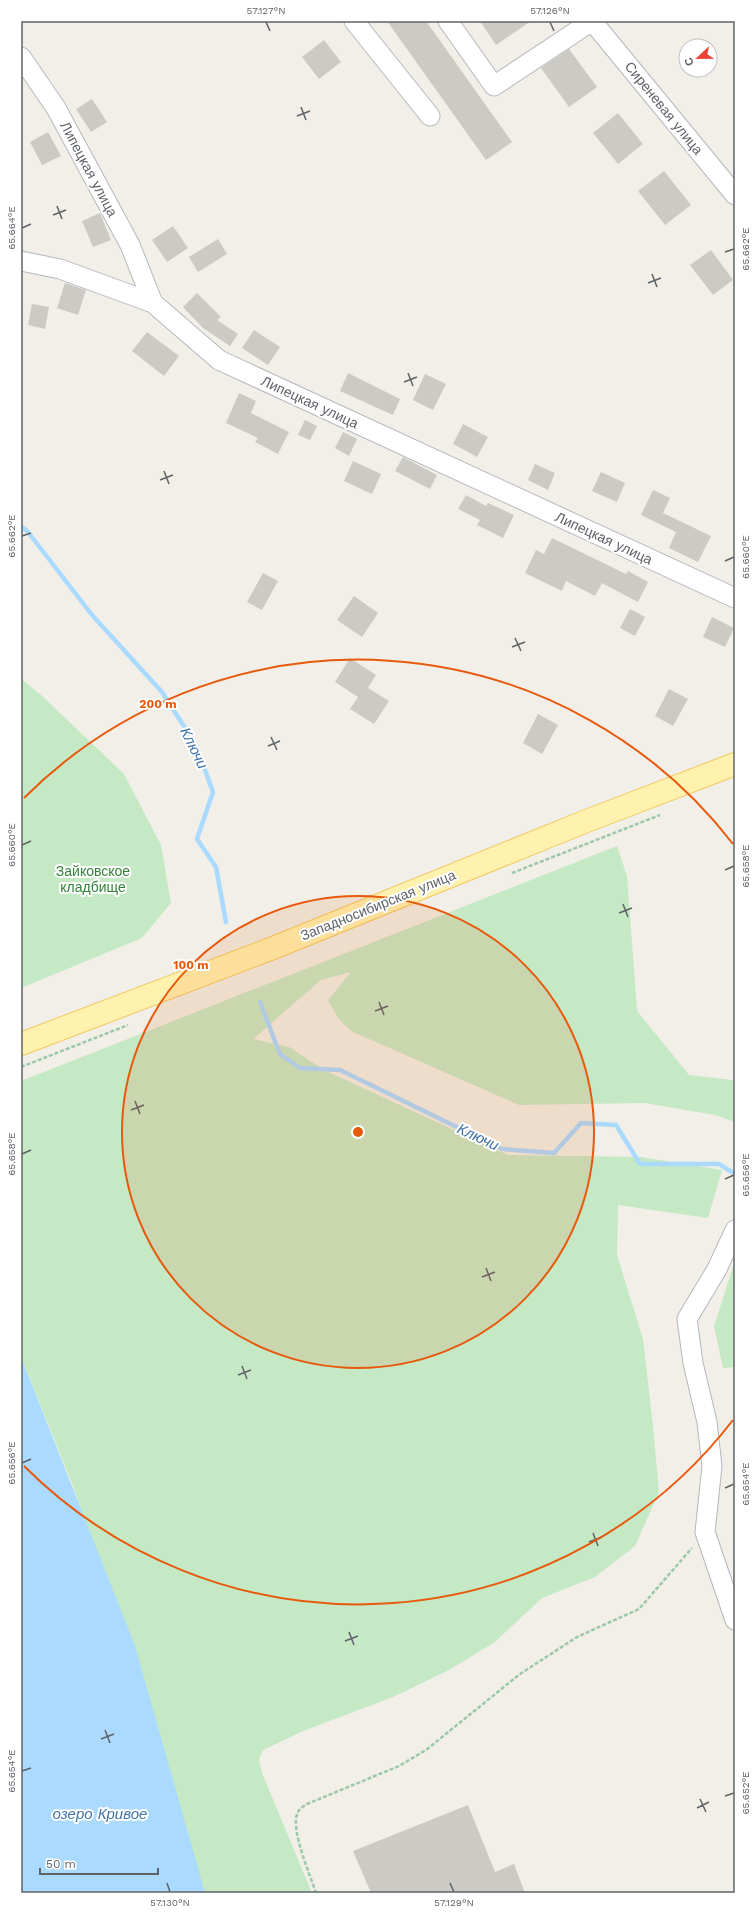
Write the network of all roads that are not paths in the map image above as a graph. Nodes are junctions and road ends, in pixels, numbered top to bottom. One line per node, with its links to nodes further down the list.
1 (354, 21): 5 (street)
2 (448, 21): 3 (street)
3 (592, 21): 6 (street, Сиреневая улица)
4 (21, 57): 8 (street, Липецкая улица)
5 (430, 116)
6 (735, 195)
7 (21, 261): 8 (street)
8 (153, 303): 9 (street, Липецкая улица)
9 (735, 598)
10 (735, 764): 11 (main road, Западносибирская улица)
11 (21, 1044)
12 (735, 1230): 13 (street)
13 (735, 1620)

